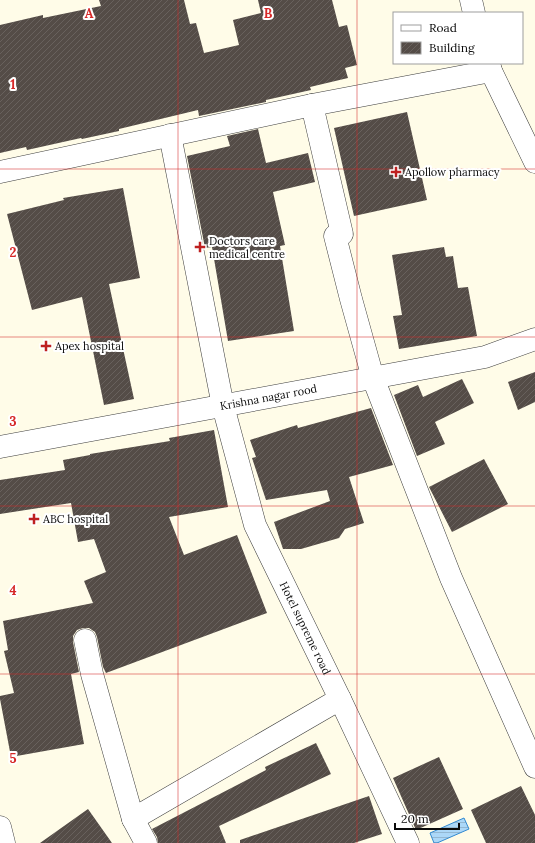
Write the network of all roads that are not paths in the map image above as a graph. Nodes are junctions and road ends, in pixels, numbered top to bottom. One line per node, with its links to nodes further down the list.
1 (471, 0): 2 (street)
2 (474, 12)
3 (490, 67): 4 (street); 6 (street)
4 (312, 105): 5 (street); 9 (street)
5 (170, 135): 7 (street); 10 (street, Hotel supreme road)
6 (535, 162)
7 (0, 172)
8 (535, 339): 9 (street, Krishna nagar rood)
9 (373, 378): 10 (street, Krishna nagar rood); 14 (street)
10 (222, 406): 11 (street, Krishna nagar rood); 13 (street, Hotel supreme road)
11 (0, 447)
12 (85, 640): 15 (street)
13 (340, 699): 15 (street); 19 (street, Hotel supreme road)
14 (535, 767)
15 (133, 819): 18 (street)
16 (0, 827): 17 (street)
17 (4, 843)
18 (146, 843)
19 (408, 843)

